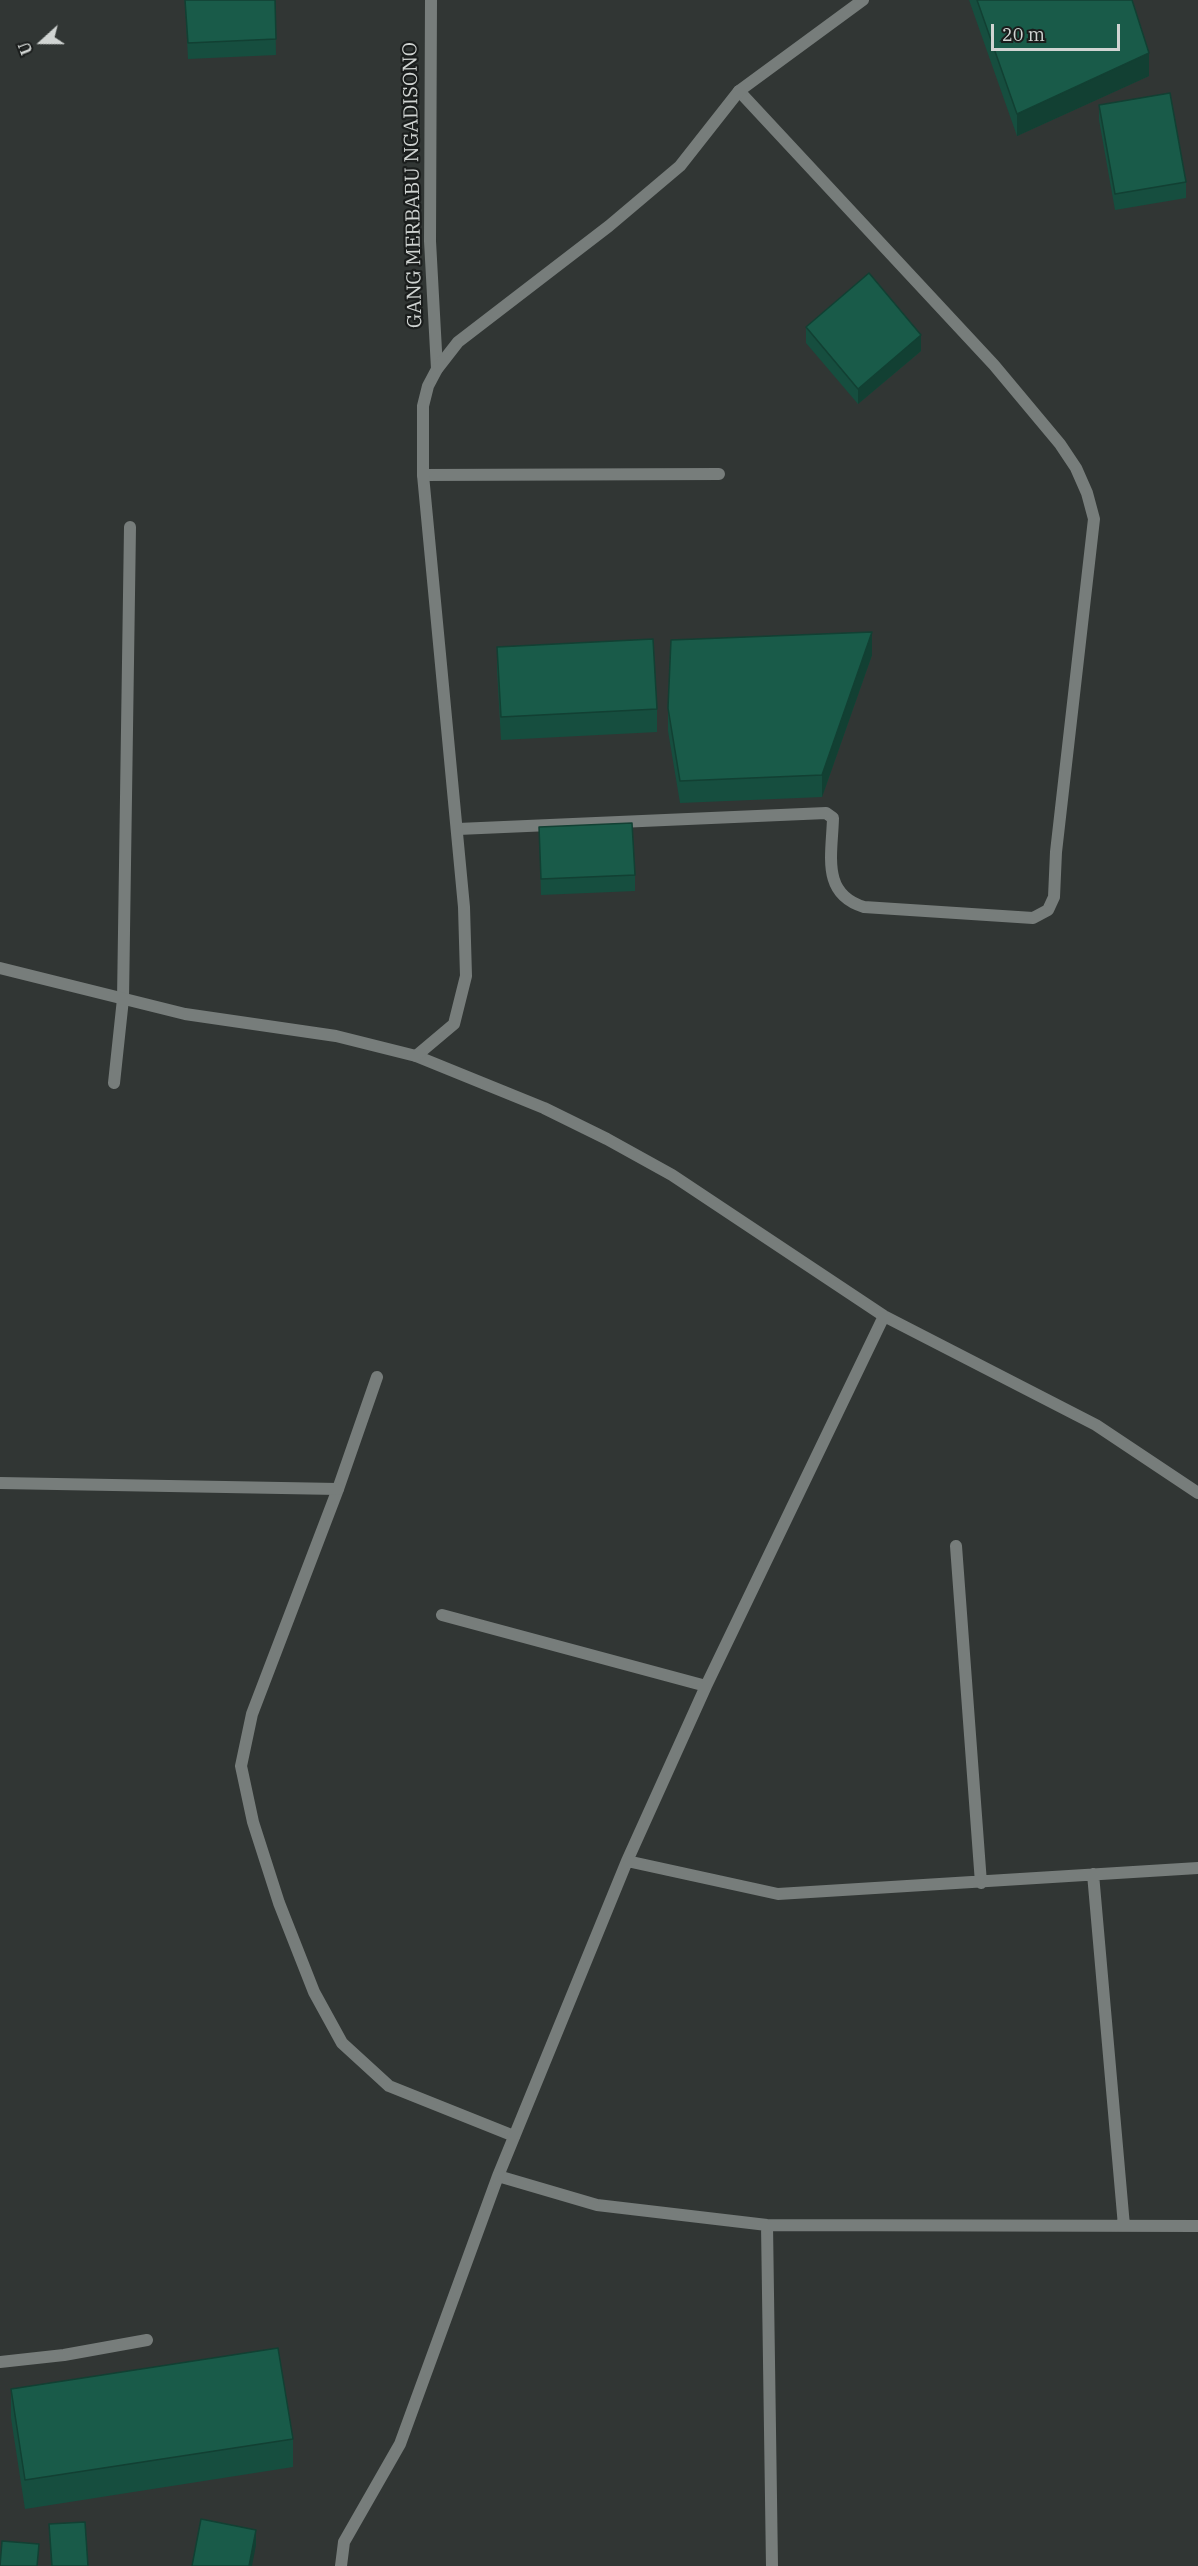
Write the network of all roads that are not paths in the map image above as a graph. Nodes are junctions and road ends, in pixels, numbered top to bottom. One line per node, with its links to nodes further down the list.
1 (431, 0): 4 (street, GANG MERBABU NGADISONO)
2 (863, 0): 3 (street)
3 (739, 91): 4 (street); 8 (street)
4 (436, 369): 6 (street)
5 (719, 474): 6 (street)
6 (423, 475): 8 (street)
7 (130, 527): 10 (street)
8 (458, 829): 11 (street)
9 (0, 968): 10 (street)
10 (123, 999): 11 (street); 12 (street)
11 (416, 1056): 13 (street)
12 (114, 1083)
13 (884, 1316): 17 (street); 20 (street)
14 (377, 1377): 16 (street)
15 (0, 1483): 16 (street)
16 (338, 1489): 25 (street)
17 (1198, 1493)
18 (956, 1546): 24 (street)
19 (442, 1615): 20 (street)
20 (706, 1686): 21 (street)
21 (627, 1862): 24 (street); 25 (street)
22 (1198, 1868): 23 (street)
23 (1094, 1874): 24 (street); 28 (street)
24 (981, 1883)
25 (514, 2136): 26 (street)
26 (498, 2176): 27 (street); 32 (street)
27 (767, 2225): 28 (street); 33 (street)
28 (1124, 2226): 29 (street)
29 (1198, 2226)
30 (147, 2340): 31 (street)
31 (0, 2362)
32 (341, 2566)
33 (772, 2566)

